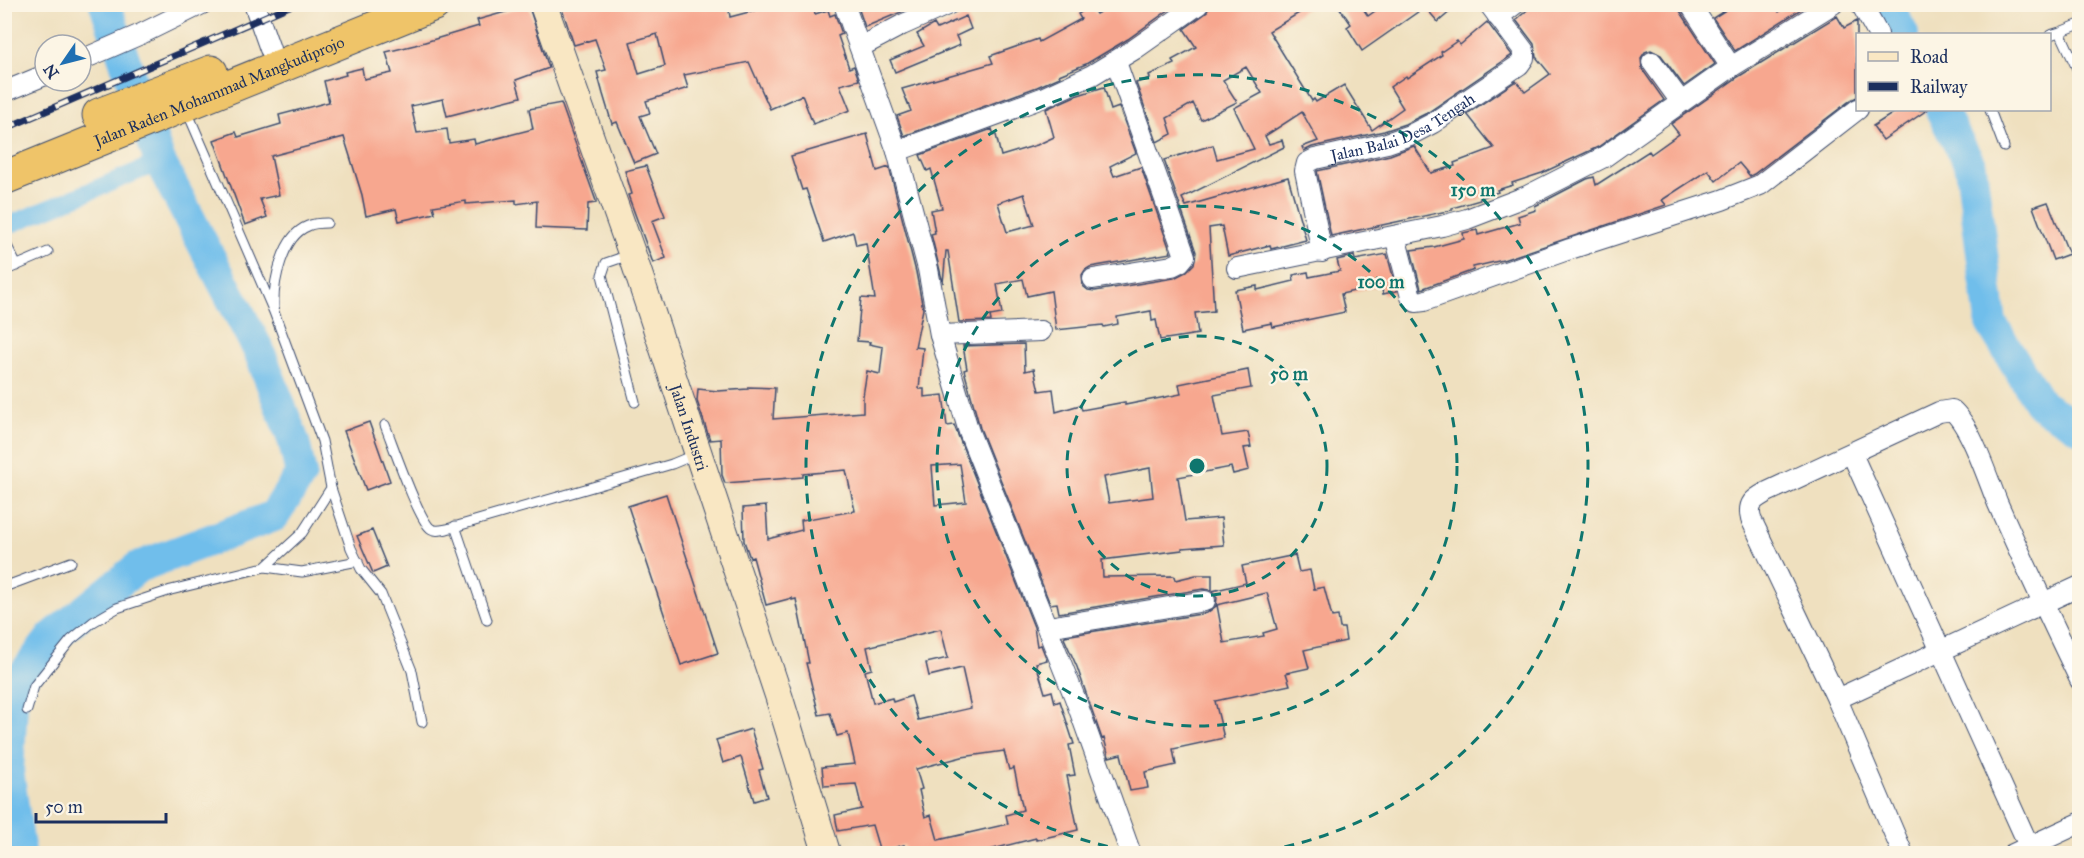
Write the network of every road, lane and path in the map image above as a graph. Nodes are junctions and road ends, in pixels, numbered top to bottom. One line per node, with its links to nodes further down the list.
1 (202, 4): 20 (street)
2 (254, 4): 19 (street)
3 (376, 4): 19 (highway, Jalan Raden Mohammad Mangkudiprojo)
4 (434, 4): 27 (highway, Jalan Raden Mohammad Mangkudiprojo)
5 (543, 4): 41 (street, Jalan Industri)
6 (844, 4): 18 (street)
7 (949, 4): 18 (street)
8 (1199, 4): 21 (street)
9 (1515, 4): 13 (street)
10 (1833, 4): 23 (street)
11 (1861, 4): 16 (street)
12 (1696, 7): 23 (street)
13 (1494, 11): 40 (street, Jalan Balai Desa Tengah)
14 (2079, 24): 15 (lane)
15 (2060, 32): 17 (lane); 24 (lane)
16 (1877, 33)
17 (2051, 34)
18 (860, 47): 33 (street)
19 (270, 49): 27 (highway, Jalan Raden Mohammad Mangkudiprojo)
20 (93, 55)
21 (1116, 62): 33 (street); 45 (street)
22 (1652, 62): 28 (street)
23 (1731, 67): 28 (street)
24 (2079, 75)
25 (33, 80): 26 (street)
26 (4, 92)
27 (174, 102): 31 (highway, Jalan Raden Mohammad Mangkudiprojo); 46 (lane)
28 (1681, 102): 37 (street)
29 (1856, 110): 37 (street)
30 (1990, 111): 32 (lane)
31 (121, 119): 34 (highway, Jalan Raden Mohammad Mangkudiprojo); 35 (highway, Jalan Raden Mohammad Mangkudiprojo)
32 (2004, 147)
33 (897, 151): 48 (street)
34 (4, 155)
35 (4, 178)
36 (327, 223): 46 (lane)
37 (1395, 236): 40 (street)
38 (4, 240): 42 (lane)
39 (48, 252): 42 (lane)
40 (1322, 252): 43 (street)
41 (632, 254): 49 (lane); 51 (street, Jalan Industri)
42 (17, 266): 44 (lane)
43 (1237, 268)
44 (4, 271)
45 (1093, 279)
46 (274, 312): 53 (lane)
47 (1041, 331): 48 (street)
48 (940, 335): 63 (street)
49 (635, 402)
50 (385, 425): 54 (lane)
51 (697, 454): 54 (lane); 71 (street, Jalan Industri)
52 (1852, 454): 61 (street); 64 (street); 66 (street)
53 (331, 488): 55 (lane); 57 (lane)
54 (455, 526): 62 (lane)
55 (358, 561): 57 (lane); 68 (lane)
56 (70, 562): 59 (lane)
57 (265, 567): 67 (lane)
58 (2079, 586): 61 (street)
59 (4, 587)
60 (1205, 601): 63 (street)
61 (2043, 602): 64 (street); 65 (street)
62 (487, 620)
63 (1047, 627): 72 (street)
64 (1941, 650): 66 (street); 70 (street)
65 (2079, 680)
66 (1837, 699): 73 (street)
67 (27, 710)
68 (422, 722)
69 (2079, 823): 70 (street)
70 (2021, 850)
71 (827, 854)
72 (1131, 854)
73 (1903, 854)

